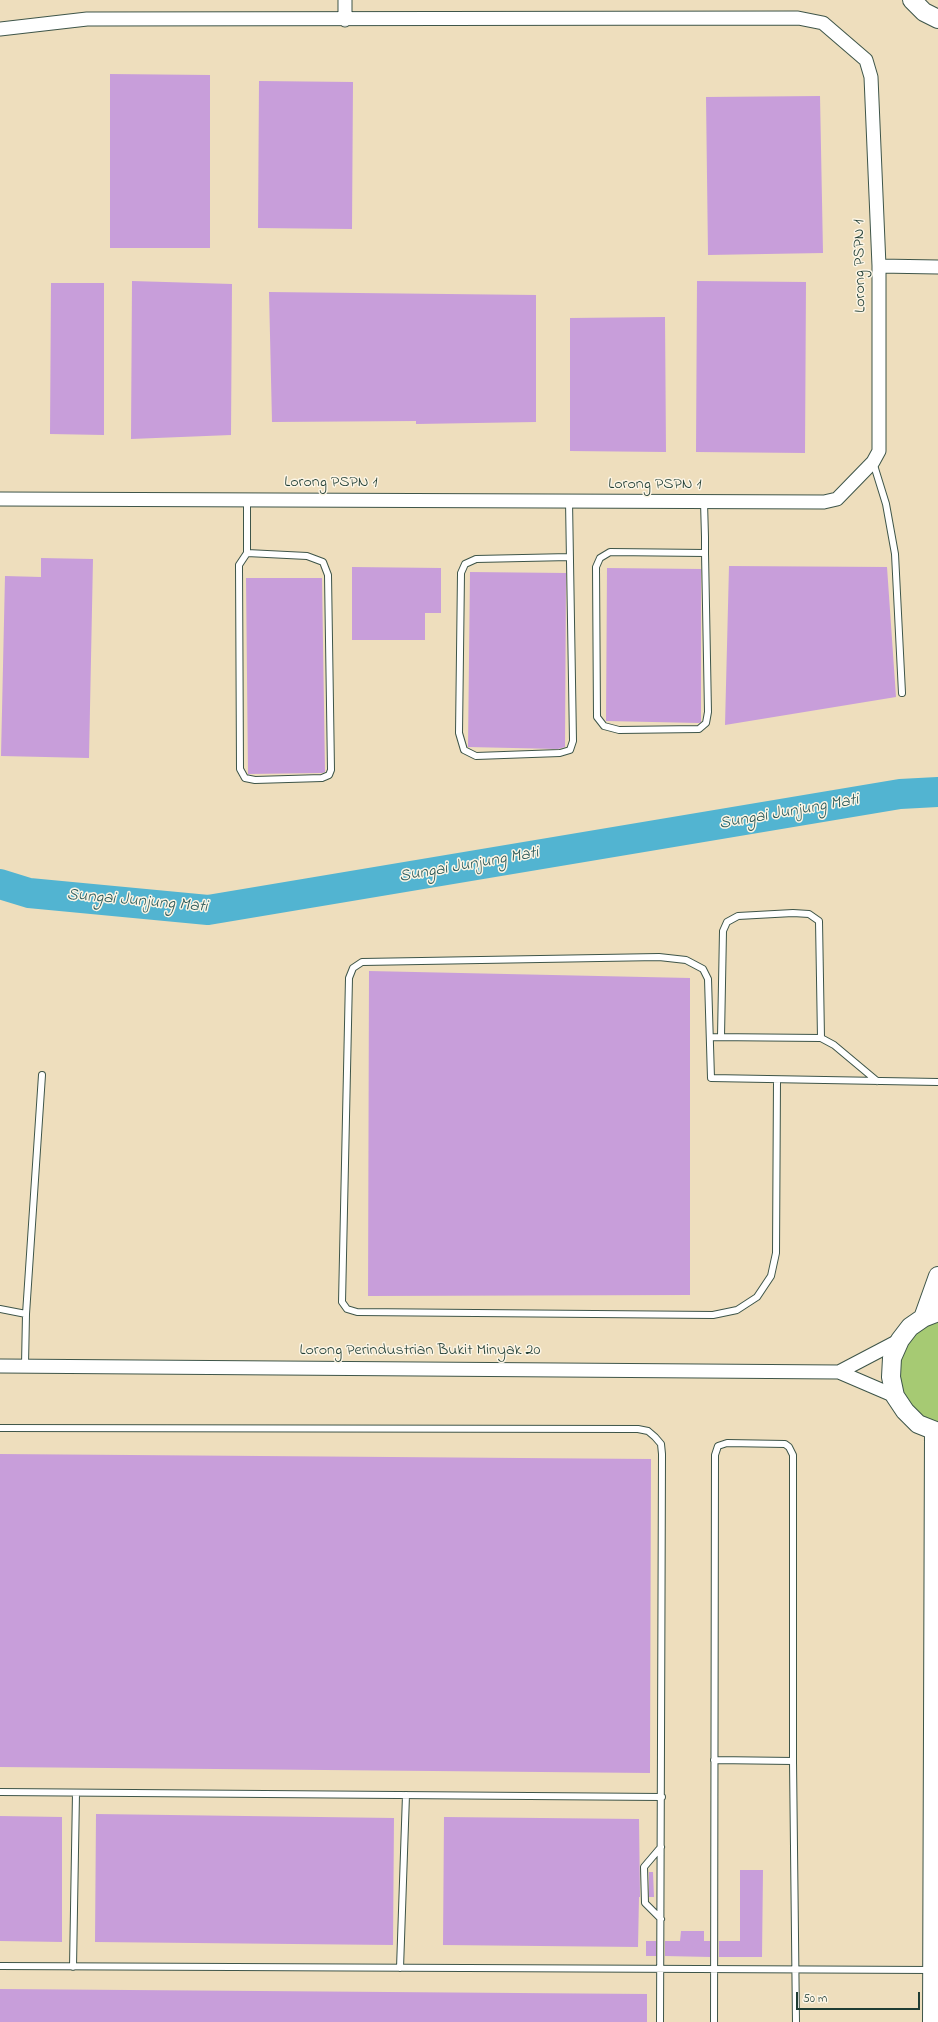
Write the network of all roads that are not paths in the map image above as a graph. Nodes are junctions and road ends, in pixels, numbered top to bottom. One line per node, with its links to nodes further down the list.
1 (345, 0): 4 (street)
2 (912, 0): 3 (street)
3 (938, 19)
4 (346, 20): 5 (street, Lorong PSPN 1); 6 (street, Lorong PSPN 1)
5 (0, 29)
6 (879, 266): 7 (street); 8 (street, Lorong PSPN 1)
7 (938, 267)
8 (873, 462): 12 (street, Lorong PSPN 1); 16 (lane)
9 (0, 499): 10 (street, Lorong PSPN 1)
10 (247, 500): 11 (street, Lorong PSPN 1); 13 (lane)
11 (569, 501): 12 (street, Lorong PSPN 1); 15 (lane)
12 (704, 502): 14 (lane)
13 (247, 553): 13 (lane)
14 (705, 553): 14 (lane)
15 (570, 557): 15 (lane)
16 (902, 693)
17 (708, 996): 18 (lane); 20 (lane); 23 (lane)
18 (721, 996): 19 (lane); 21 (lane)
19 (721, 1036): 20 (lane); 21 (lane)
20 (710, 1037): 23 (lane)
21 (821, 1038): 24 (lane)
22 (42, 1075): 28 (lane)
23 (778, 1080): 24 (lane)
24 (877, 1081): 25 (lane)
25 (938, 1082)
26 (938, 1276): 29 (street)
27 (0, 1309): 28 (lane)
28 (26, 1314): 31 (lane)
29 (930, 1315): 30 (street)
30 (900, 1340): 33 (street); 34 (street)
31 (25, 1365): 32 (street, Lorong Perindustrian Bukit Minyak 20); 33 (street, Lorong Perindustrian Bukit Minyak 20)
32 (0, 1366)
33 (839, 1372): 34 (street)
34 (895, 1396): 36 (street)
35 (0, 1428): 42 (lane)
36 (936, 1432): 51 (street)
37 (714, 1760): 38 (lane); 38 (lane); 49 (lane)
38 (793, 1761): 50 (lane)
39 (0, 1792): 40 (lane)
40 (76, 1793): 41 (lane); 46 (lane)
41 (406, 1795): 42 (lane); 47 (lane)
42 (662, 1797): 43 (lane)
43 (661, 1847): 44 (lane); 44 (lane)
44 (661, 1919): 48 (lane)
45 (0, 1966): 46 (lane)
46 (74, 1967): 47 (lane)
47 (400, 1968): 48 (lane)
48 (660, 1969): 49 (lane); 52 (lane)
49 (714, 1970): 50 (lane); 53 (lane)
50 (796, 1970): 51 (lane); 54 (lane)
51 (932, 1970): 55 (street)
52 (660, 2022)
53 (714, 2022)
54 (796, 2022)
55 (932, 2022)

